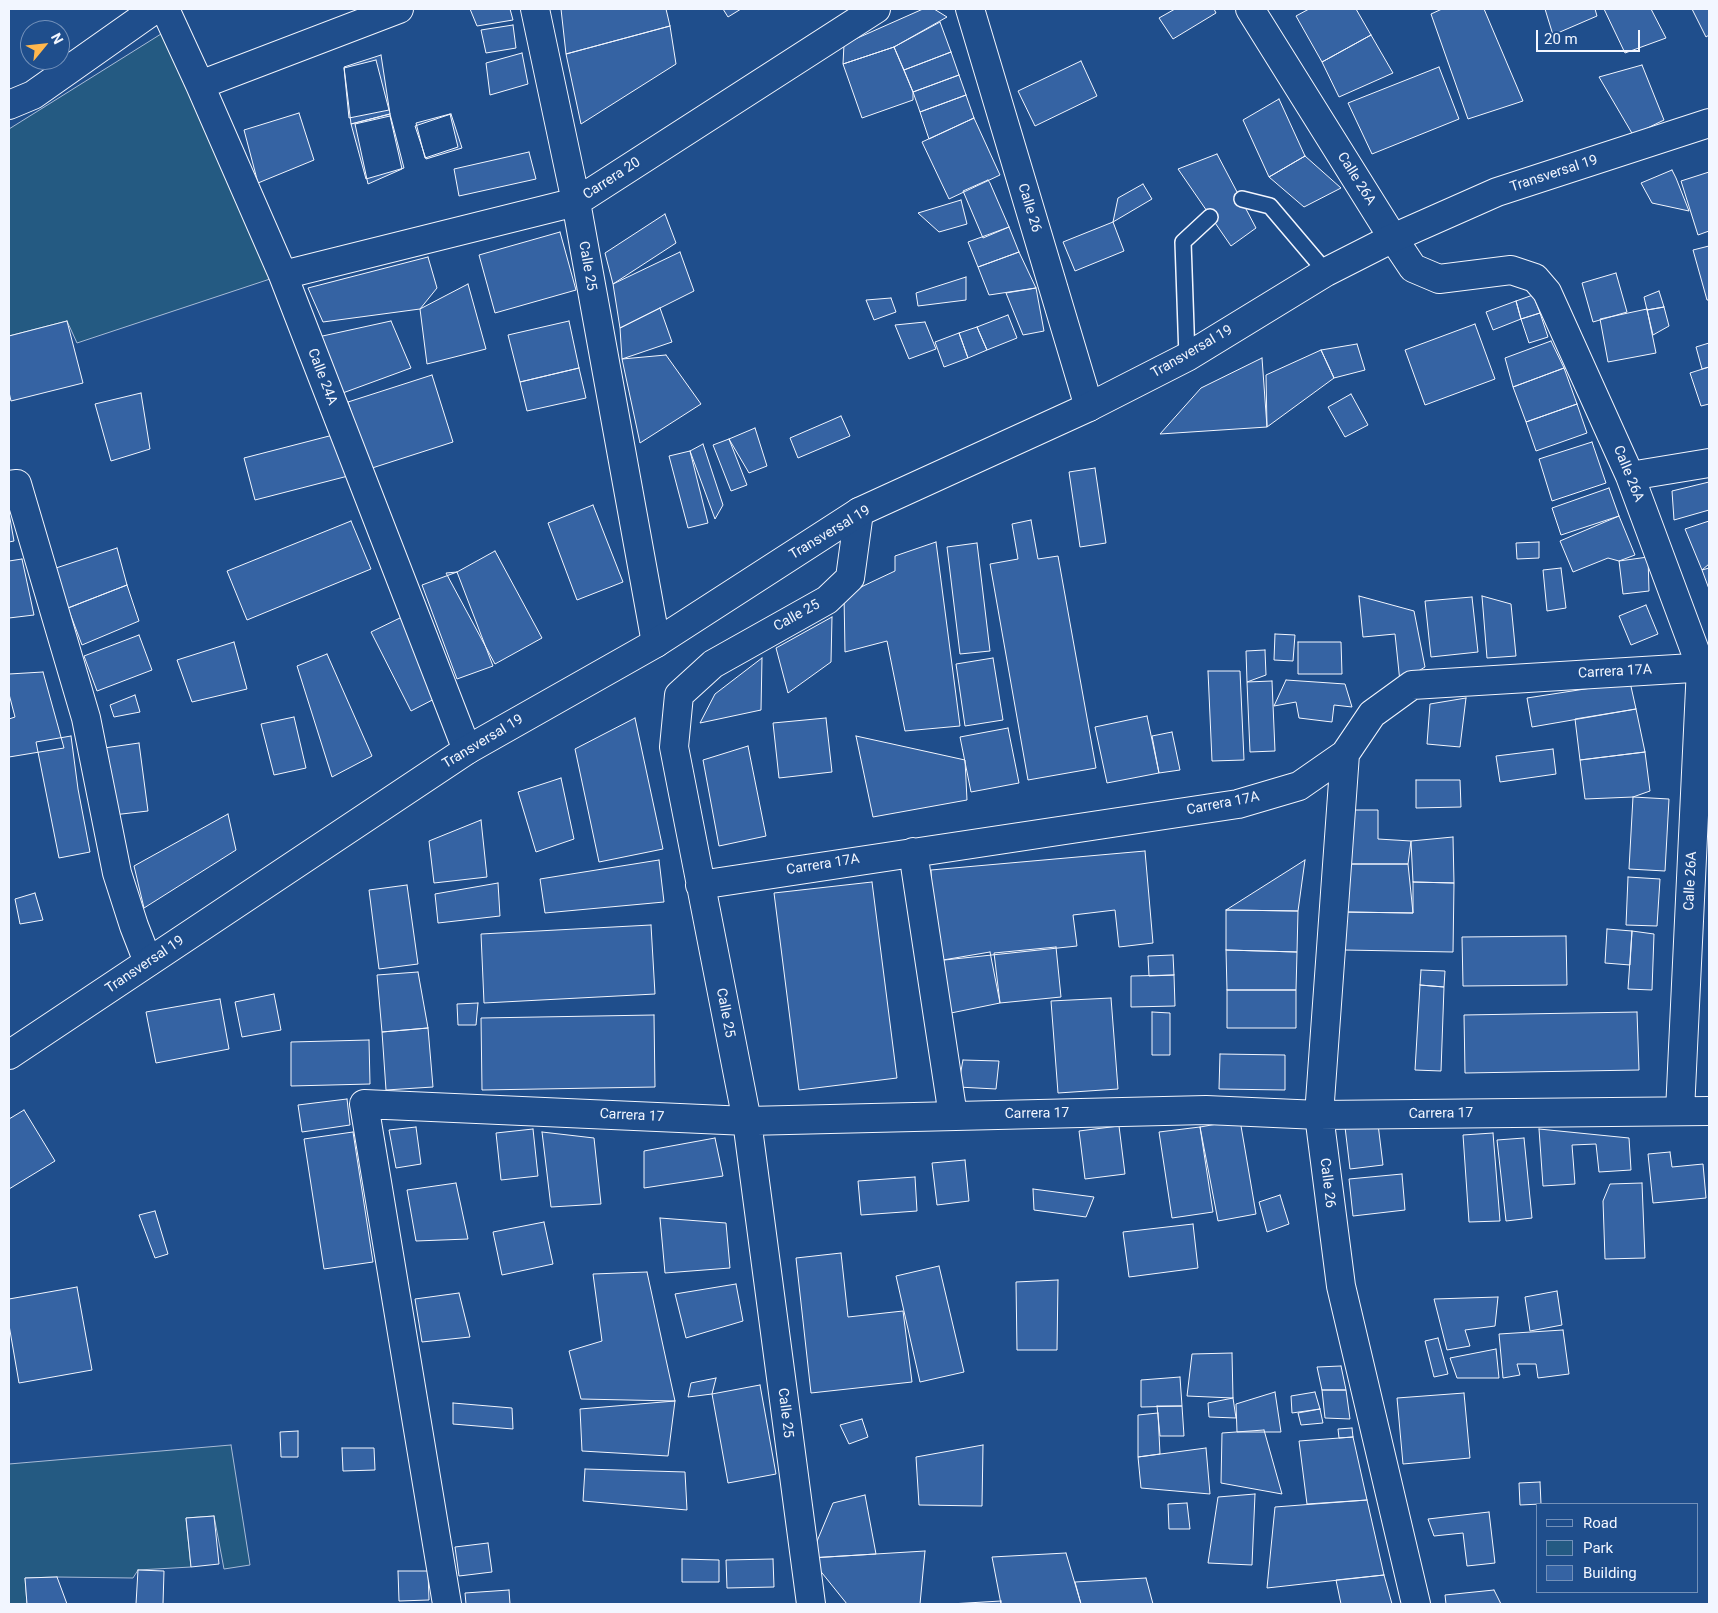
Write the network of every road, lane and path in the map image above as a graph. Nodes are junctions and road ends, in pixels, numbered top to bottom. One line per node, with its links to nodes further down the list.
1 (155, 9): 9 (street)
2 (165, 9): 8 (street, Calle 24A)
3 (398, 9): 8 (street)
4 (535, 9): 12 (street, Calle 25)
5 (876, 9): 12 (street, Carrera 20)
6 (970, 9): 18 (street, Calle 26)
7 (1250, 9): 14 (street, Calle 26A)
8 (200, 85): 16 (street, Calle 24A)
9 (9, 105)
10 (1709, 123): 14 (street, Transversal 19)
11 (1242, 199): 15 (lane)
12 (576, 202): 16 (street, Carrera 20); 23 (street, Calle 25)
13 (1210, 217): 17 (lane)
14 (1393, 238): 15 (street, Transversal 19); 20 (street, Calle 26A)
15 (1326, 272): 17 (street, Transversal 19)
16 (283, 275): 25 (street, Calle 24A)
17 (1187, 357): 18 (street, Transversal 19)
18 (1089, 408): 22 (street, Transversal 19)
19 (1709, 462): 20 (street)
20 (1630, 476): 24 (street, Calle 26A)
21 (9, 485): 29 (street)
22 (859, 512): 23 (street, Transversal 19); 28 (street, Calle 25)
23 (656, 643): 25 (street, Transversal 19)
24 (1705, 667): 26 (street, Carrera 17A); 31 (street, Calle 26A)
25 (467, 750): 29 (street, Transversal 19)
26 (1345, 754): 27 (street, Carrera 17A); 33 (street, Calle 26)
27 (913, 852): 28 (street, Carrera 17A); 34 (street)
28 (700, 885): 35 (street, Calle 25)
29 (148, 962): 30 (street, Transversal 19)
30 (9, 1055)
31 (1680, 1111): 32 (street, Carrera 17); 33 (street, Carrera 17)
32 (1709, 1111)
33 (1319, 1115): 34 (street, Carrera 17); 38 (street, Calle 26)
34 (953, 1116): 35 (street, Carrera 17)
35 (747, 1121): 36 (street, Carrera 17); 37 (street, Calle 25)
36 (447, 1604)
37 (811, 1604)
38 (1416, 1604)

